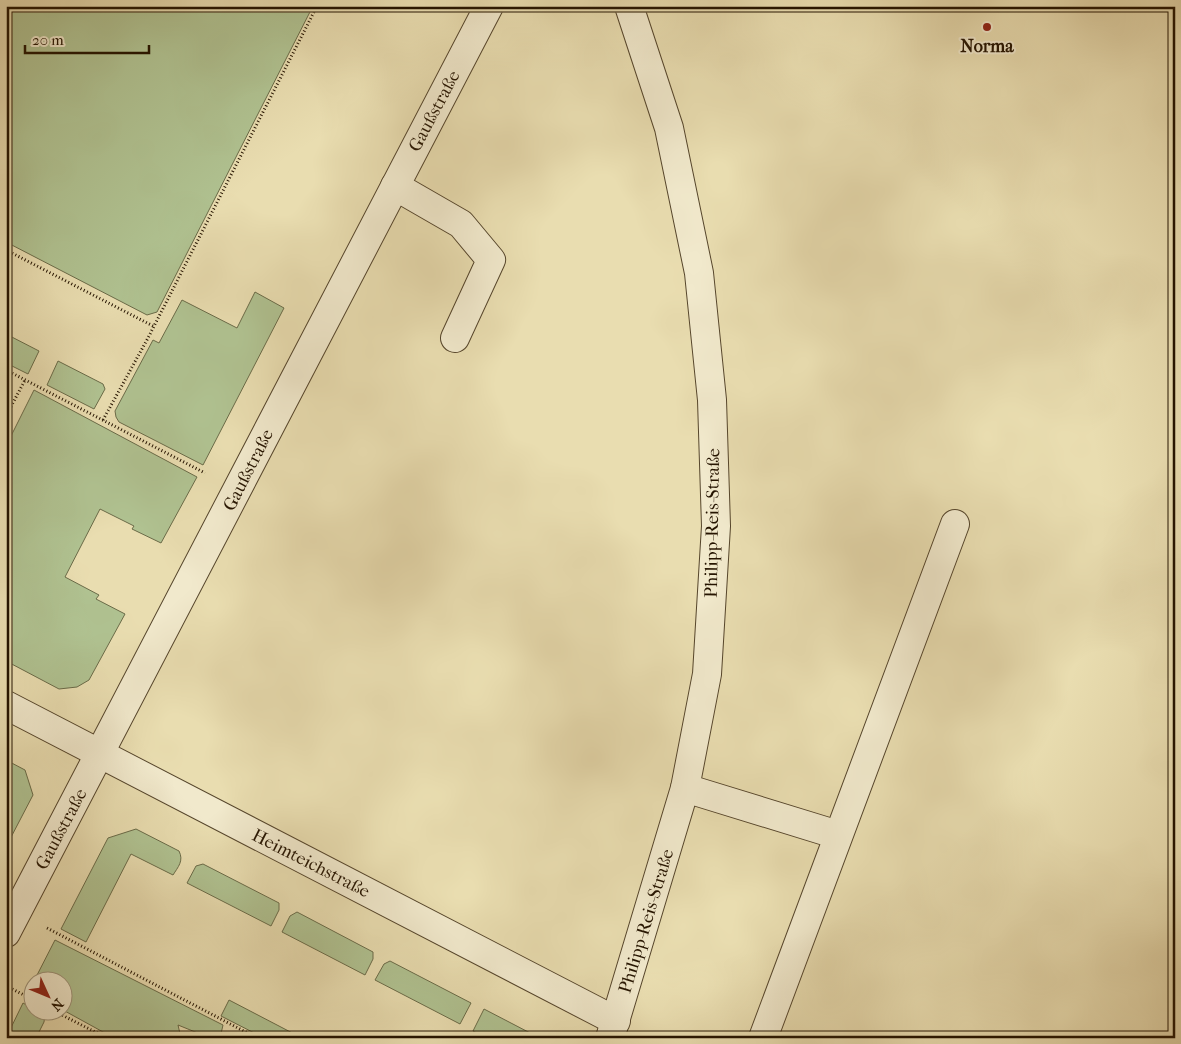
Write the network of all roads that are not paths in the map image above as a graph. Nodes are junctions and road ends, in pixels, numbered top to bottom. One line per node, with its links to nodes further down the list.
1 (489, 6): 3 (street, Gaußstraße)
2 (629, 6): 8 (street, Philipp-Reis-Straße)
3 (395, 186): 4 (street); 7 (street, Gaußstraße)
4 (455, 338)
5 (955, 524): 9 (street)
6 (6, 705): 7 (street, Heimteichstraße)
7 (100, 754): 10 (street, Gaußstraße); 11 (street, Heimteichstraße)
8 (685, 788): 9 (street); 11 (street, Philipp-Reis-Straße)
9 (838, 836): 12 (street)
10 (12, 923)
11 (613, 1030)
12 (762, 1038)

